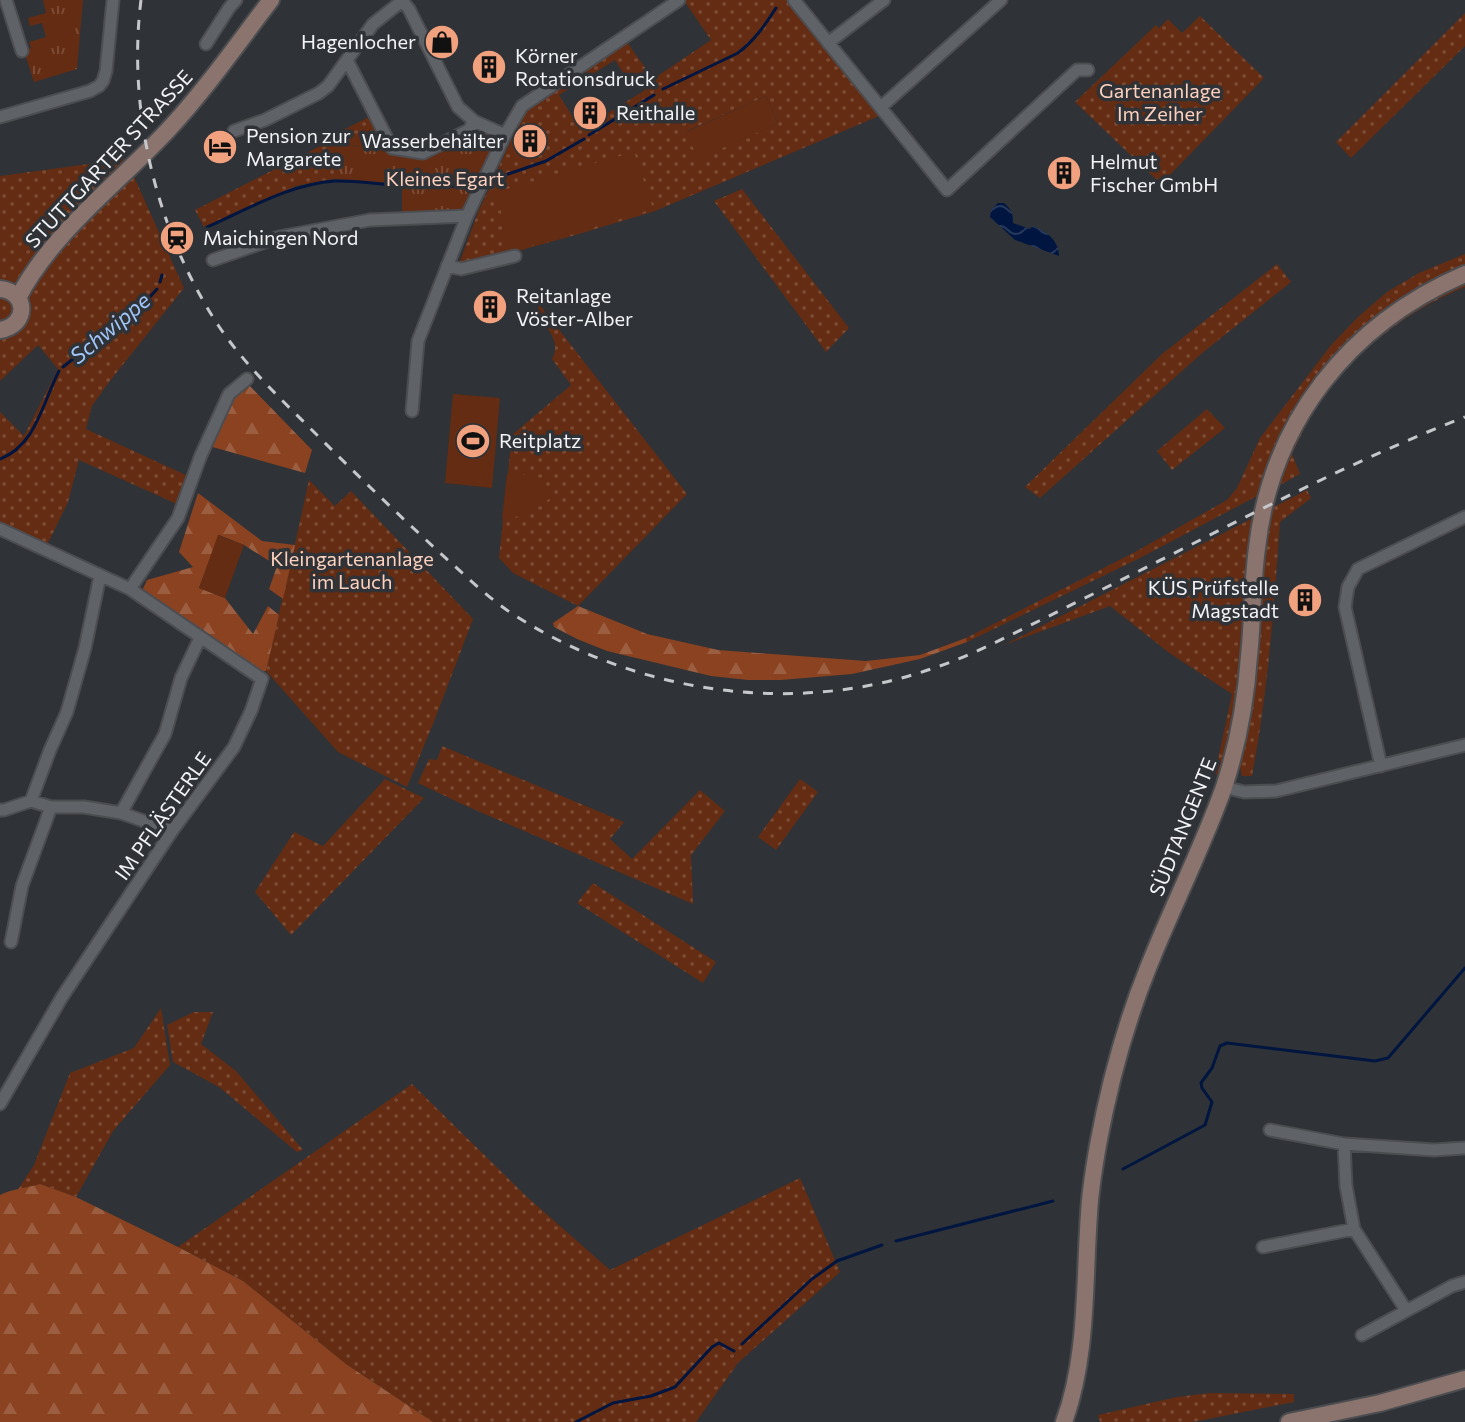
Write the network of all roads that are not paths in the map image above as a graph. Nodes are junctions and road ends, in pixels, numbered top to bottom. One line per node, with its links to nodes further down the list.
1 (6, 0): 12 (street)
2 (113, 0): 16 (street)
3 (271, 0): 25 (main road, STUTTGARTER STRASSE)
4 (679, 0): 19 (street)
5 (794, 0): 10 (street)
6 (884, 0): 10 (street)
7 (1001, 0): 15 (street)
8 (403, 1): 13 (street); 17 (street)
9 (229, 3): 11 (street)
10 (828, 43): 15 (street)
11 (206, 44)
12 (22, 51)
13 (346, 62): 17 (street); 18 (street)
14 (1088, 70): 15 (street)
15 (881, 107)
16 (0, 117)
17 (474, 121): 19 (street)
18 (234, 131)
19 (505, 135): 20 (street)
20 (467, 216): 22 (street); 23 (street)
21 (515, 256): 23 (street)
22 (213, 260)
23 (447, 266): 28 (street)
24 (1465, 274): 36 (main road, SÜDTANGENTE)
25 (8, 292): 26 (main road)
26 (0, 330)
27 (247, 379): 32 (street)
28 (412, 411)
29 (1465, 517): 35 (street)
30 (0, 529): 31 (street, IM PFLÄSTERLE)
31 (100, 576): 32 (street, IM PFLÄSTERLE); 37 (street)
32 (130, 589): 33 (street, IM PFLÄSTERLE)
33 (200, 638): 40 (street); 41 (street, IM PFLÄSTERLE)
34 (1465, 745): 35 (street)
35 (1381, 766): 36 (street)
36 (1224, 787): 55 (main road, SÜDTANGENTE)
37 (31, 801): 38 (street); 39 (street)
38 (51, 807): 40 (street); 42 (street)
39 (0, 810)
40 (121, 813): 41 (street)
41 (172, 831): 43 (street, IM PFLÄSTERLE)
42 (11, 942)
43 (0, 1104)
44 (1270, 1130): 45 (street)
45 (1344, 1144): 46 (street); 47 (street)
46 (1465, 1148)
47 (1354, 1229): 48 (street); 50 (street)
48 (1263, 1247)
49 (1465, 1282): 50 (street)
50 (1406, 1310): 51 (street)
51 (1362, 1335)
52 (1465, 1379): 53 (main road)
53 (1313, 1419): 56 (main road)
54 (1047, 1421): 55 (main road, SÜDTANGENTE)
55 (1065, 1422)
56 (1289, 1422)

